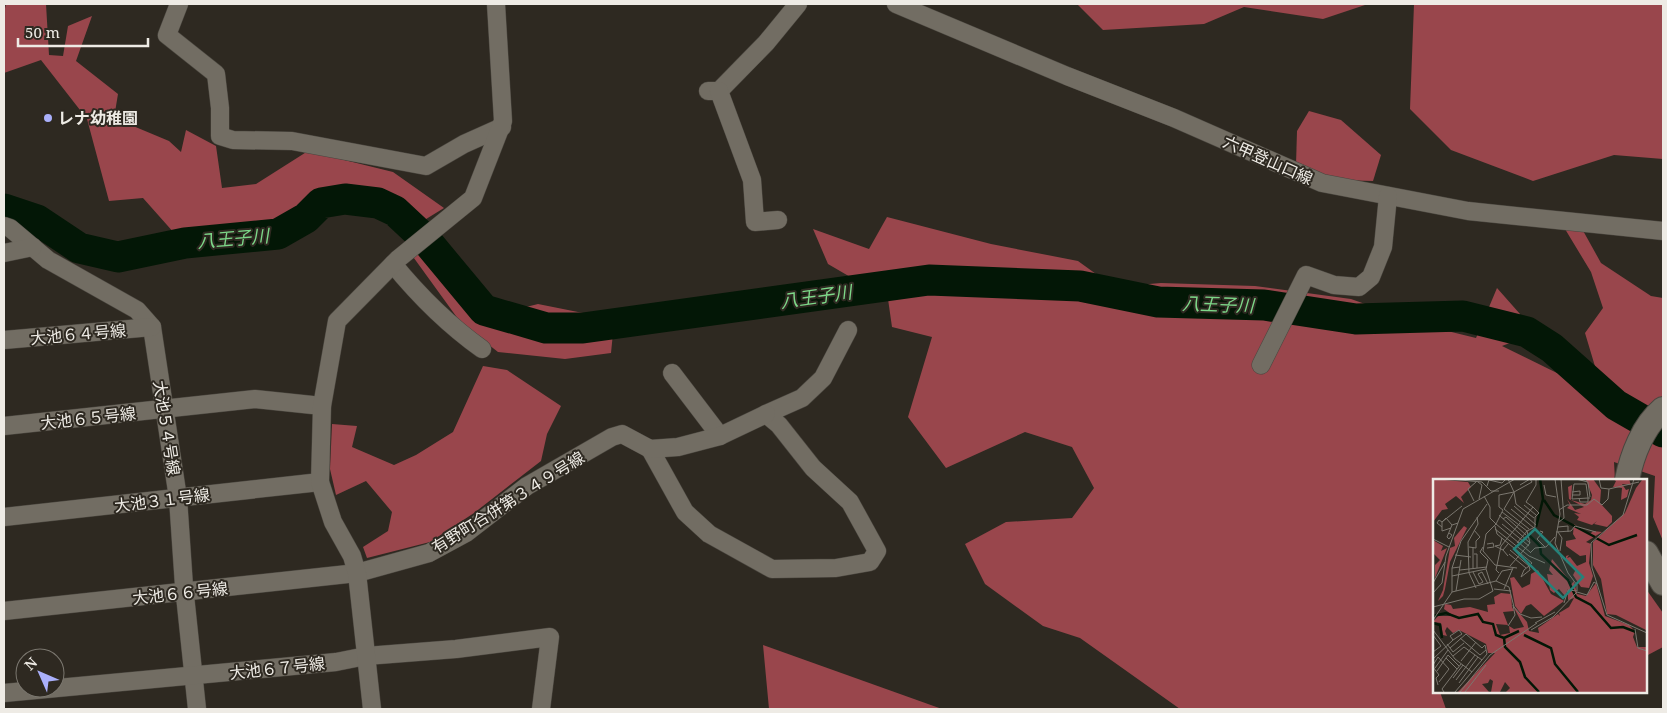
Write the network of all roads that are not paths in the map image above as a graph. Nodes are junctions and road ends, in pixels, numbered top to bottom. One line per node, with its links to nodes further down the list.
1 (179, 4): 5 (street)
2 (496, 4): 5 (street)
3 (798, 4): 7 (street)
4 (896, 4): 6 (street, 六甲登山口線)
5 (502, 127): 12 (street)
6 (1388, 196): 9 (street, 六甲登山口線); 17 (street)
7 (778, 220)
8 (4, 226): 10 (street)
9 (1663, 231)
10 (32, 247): 11 (street); 13 (street)
11 (4, 253)
12 (393, 264): 16 (street); 19 (street)
13 (152, 327): 15 (street, 大池６４号線); 21 (street, 大池５４号線)
14 (848, 330): 22 (street)
15 (4, 340)
16 (482, 350)
17 (1261, 365)
18 (672, 373): 24 (street)
19 (322, 406): 21 (street, 大池６５号線); 27 (street)
20 (1663, 408): 26 (street)
21 (164, 410): 23 (street, 大池６５号線); 28 (street, 大池５４号線)
22 (766, 414): 24 (street); 25 (street)
23 (4, 426)
24 (720, 436): 25 (street)
25 (650, 449): 31 (street, 有野町合併第３４９号線)
26 (1627, 479)
27 (320, 482): 28 (street, 大池３１号線); 31 (street)
28 (178, 498): 29 (street, 大池３１号線); 33 (street, 大池５４号線)
29 (4, 517)
30 (1647, 555): 32 (street)
31 (357, 573): 33 (street, 大池６６号線); 35 (street)
32 (1663, 583)
33 (185, 593): 34 (street, 大池６６号線); 36 (street, 大池５４号線)
34 (4, 611)
35 (366, 656): 36 (street, 大池６７号線); 39 (street); 40 (street, 大池６７号線)
36 (193, 676): 37 (street, 大池６７号線); 38 (street, 大池５４号線)
37 (4, 693)
38 (197, 709)
39 (372, 709)
40 (541, 709)

